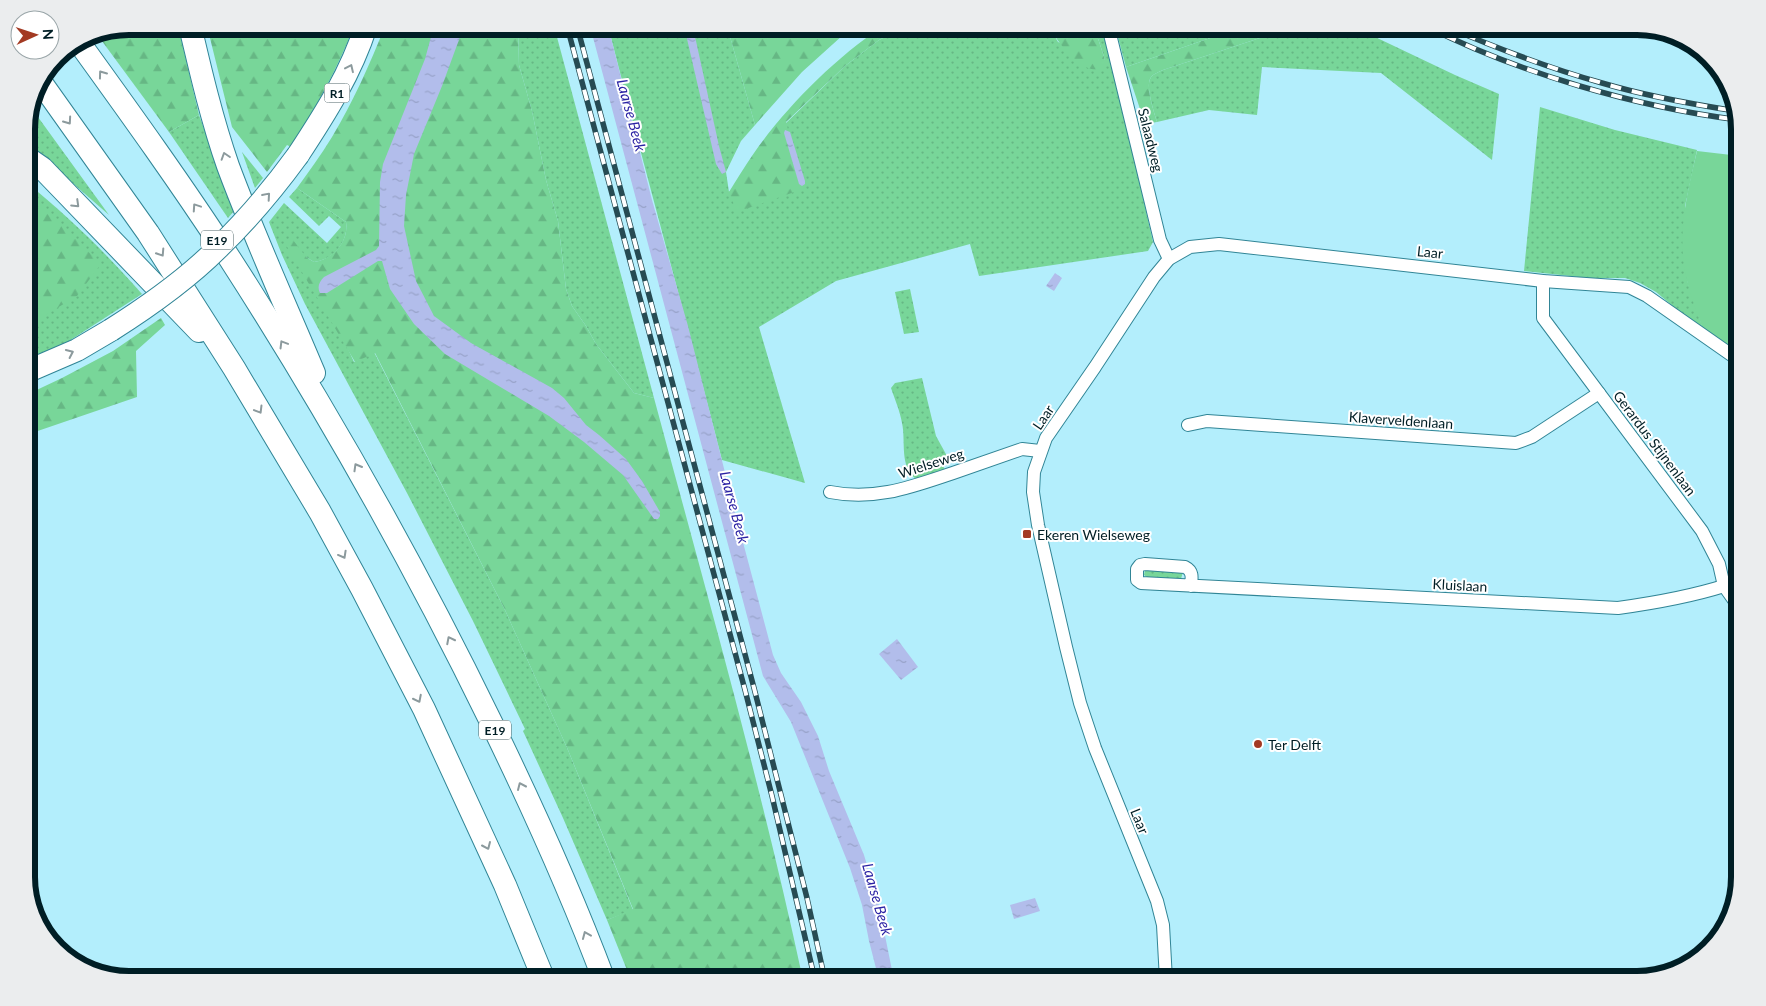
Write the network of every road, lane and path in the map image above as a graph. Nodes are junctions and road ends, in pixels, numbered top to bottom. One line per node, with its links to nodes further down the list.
1 (192, 35): 14 (highway, E19, one-way to 1)
2 (363, 35): 10 (highway, R1, one-way to 2, bridge)
3 (1110, 35): 7 (street, Salaadweg)
4 (83, 48): 14 (highway, E19, one-way to 4)
5 (45, 88): 11 (highway, one-way to 11)
6 (35, 163): 11 (highway, one-way to 11)
7 (1169, 259): 8 (street, Laar); 15 (street, Laar)
8 (1543, 281): 9 (street, Laar); 12 (street, Gerardus Stijnenlaan)
9 (1731, 356)
10 (35, 368)
11 (234, 368): 20 (highway, one-way to 20)
12 (1599, 393): 13 (street, Klaverveldenlaan); 18 (street, Gerardus Stijnenlaan)
13 (1188, 425)
14 (345, 446): 21 (highway, E19, one-way to 14)
15 (1040, 451): 16 (street, Wielseweg); 22 (street, Laar)
16 (830, 492)
17 (1191, 586): 18 (street, Kluislaan)
18 (1724, 586): 19 (street, Gerardus Stijnenlaan)
19 (1731, 594)
20 (540, 971)
21 (600, 971)
22 (1166, 971)

